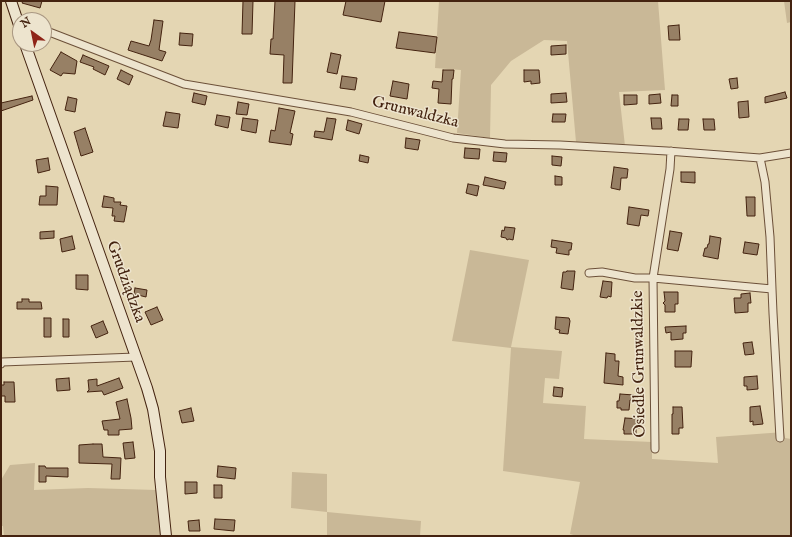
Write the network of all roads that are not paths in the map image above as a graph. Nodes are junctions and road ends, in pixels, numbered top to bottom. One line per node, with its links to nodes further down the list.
1 (11, 1): 2 (street)
2 (15, 12)
3 (52, 33): 5 (street, Grunwaldzka)
4 (28, 52): 11 (street, Grudziądzka)
5 (671, 151): 7 (street, Grunwaldzka); 9 (street, Osiedle Grunwaldzkie)
6 (791, 153): 7 (street, Grunwaldzka)
7 (760, 158): 10 (street)
8 (589, 273): 9 (street, Osiedle Grunwaldzkie)
9 (653, 278): 10 (street, Osiedle Grunwaldzkie); 14 (street, Osiedle Grunwaldzkie)
10 (772, 289): 13 (street)
11 (136, 357): 12 (street); 15 (street, Grudziądzka)
12 (1, 364)
13 (780, 438)
14 (655, 449)
15 (166, 536)

